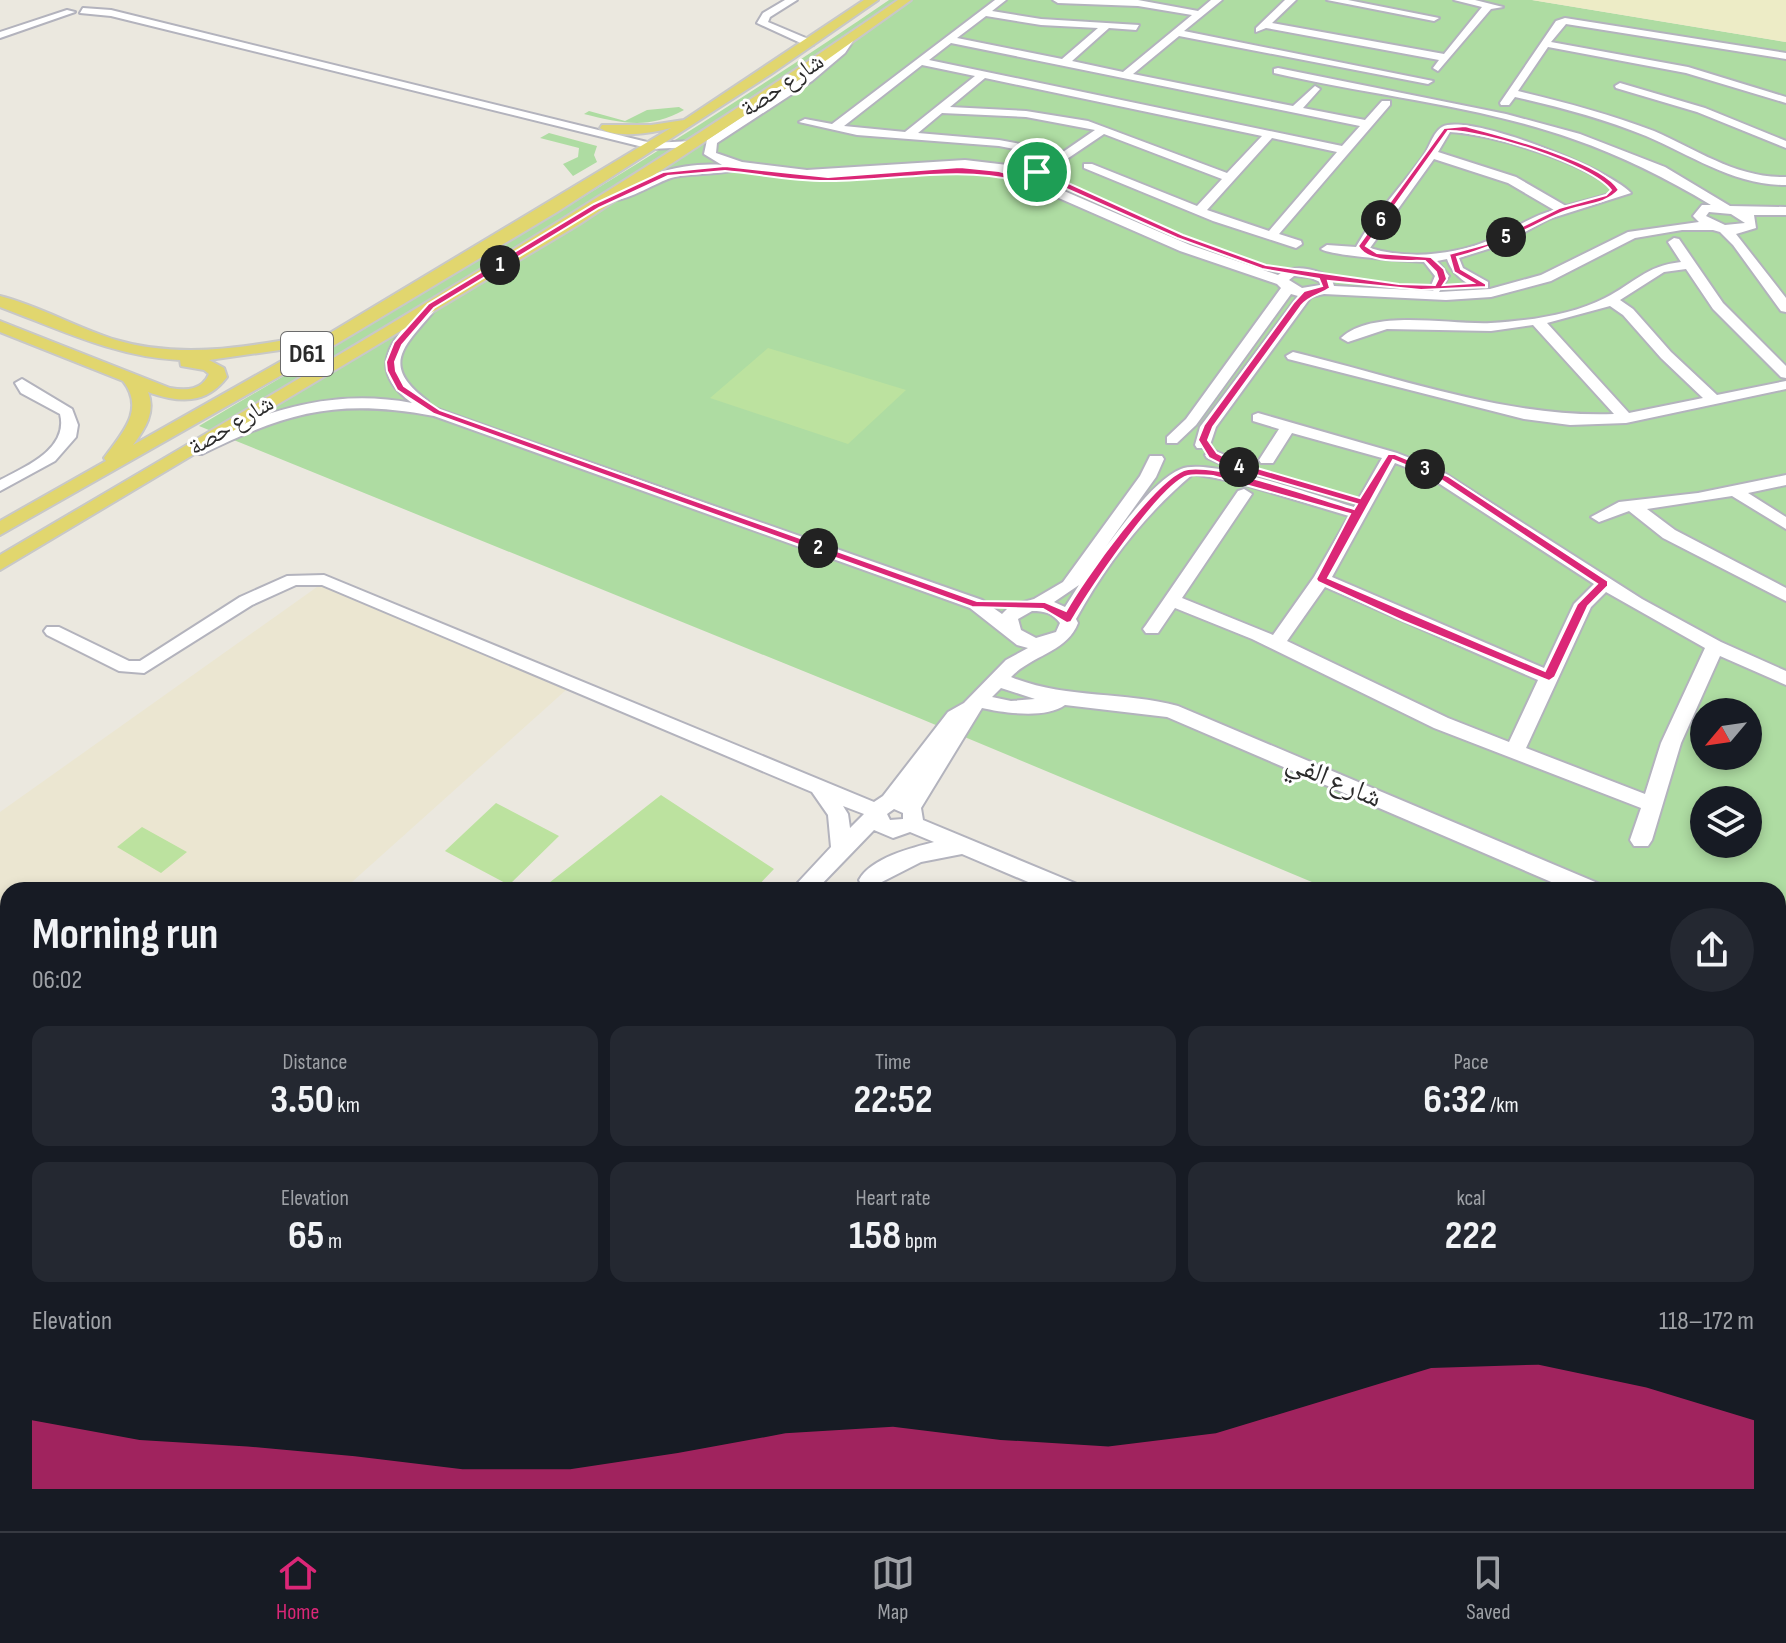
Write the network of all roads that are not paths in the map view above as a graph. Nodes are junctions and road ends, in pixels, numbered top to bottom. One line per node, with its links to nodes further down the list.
1 (792, 0): 30 (street)
2 (872, 0): 30 (main road, شارع حصة / D61)
3 (905, 0): 29 (main road, شارع حصة / D61)
4 (1001, 0): 17 (street)
5 (1058, 0): 6 (street)
6 (1070, 0): 12 (street)
7 (1217, 0): 18 (street)
8 (1291, 0): 22 (street)
9 (1332, 0): 19 (street)
10 (1459, 0): 13 (street)
11 (107, 1): 15 (street); 60 (street)
12 (1143, 2): 18 (street)
13 (1489, 5): 14 (street); 36 (street)
14 (1502, 7)
15 (83, 11): 16 (street); 60 (street)
16 (70, 12): 25 (street); 25 (street)
17 (986, 13): 21 (street); 28 (street)
18 (1200, 14): 26 (street)
19 (1410, 14): 20 (street); 23 (street)
20 (1434, 18)
21 (1102, 25): 24 (street); 39 (street)
22 (1264, 25): 32 (street); 33 (street)
23 (1400, 25)
24 (1136, 27)
25 (0, 32)
26 (1177, 33): 32 (street); 42 (street)
27 (1389, 35): 33 (street)
28 (951, 40): 38 (street); 39 (street)
29 (848, 41): 63 (main road, شارع حصة / D61); 72 (street)
30 (809, 43): 49 (main road, شارع حصة / D61)
31 (1545, 44): 35 (street); 37 (street); 74 (street)
32 (1243, 46): 34 (street)
33 (1379, 46): 36 (street)
34 (1295, 55): 40 (street); 45 (street)
35 (1786, 56)
36 (1446, 58): 45 (street)
37 (1634, 59): 48 (street); 65 (street)
38 (922, 62): 41 (street); 57 (street)
39 (1064, 63): 42 (street)
40 (1278, 71): 43 (street); 45 (street)
41 (983, 75): 51 (street); 61 (street)
42 (1125, 75): 47 (street)
43 (1269, 81)
44 (1315, 89): 52 (street)
45 (1423, 89): 69 (street)
46 (1259, 91): 47 (street)
47 (1249, 100): 52 (street)
48 (1786, 100)
49 (724, 101): 53 (main road, شارع حصة / D61); 60 (main road)
50 (1386, 103): 56 (street)
51 (940, 110): 58 (street); 62 (street)
52 (1295, 110): 56 (street)
53 (709, 111): 63 (main road); 64 (main road, شارع حصة / D61)
54 (1452, 115): 59 (street)
55 (805, 122): 57 (street)
56 (1366, 124): 66 (street)
57 (834, 128): 62 (street)
58 (1104, 129): 68 (street); 73 (street)
59 (1446, 129): 67 (street); 80 (street)
60 (603, 131): 64 (street); 71 (main road)
61 (1270, 134): 66 (street); 73 (street)
62 (905, 138): 68 (street)
63 (700, 140): 64 (street); 78 (main road, شارع حصة / D61)
64 (657, 145): 71 (main road, شارع حصة / D61); 87 (main road)
65 (1786, 145)
66 (1344, 150): 88 (street)
67 (1431, 154): 80 (street); 92 (street)
68 (1068, 155): 72 (street); 76 (street)
69 (1650, 165): 79 (street); 83 (street)
70 (1088, 166): 81 (street)
71 (609, 172): 109 (main road, شارع حصة / D61)
72 (1032, 175): 76 (street); 76 (street); 78 (street)
73 (1229, 178): 81 (street)
74 (1755, 181): 75 (street); 77 (street)
75 (1786, 181)
76 (1055, 183): 96 (street)
77 (1772, 196)
78 (597, 206): 87 (main road, شارع حصة / D61)
79 (1725, 208): 82 (street); 83 (street)
80 (1562, 209): 93 (street)
81 (1199, 211): 88 (street)
82 (1740, 212): 84 (street); 85 (street)
83 (1700, 213): 86 (street); 103 (street)
84 (1786, 214): 85 (street)
85 (1749, 225): 86 (street); 98 (street)
86 (1719, 227): 103 (street); 104 (street)
87 (561, 228): 102 (main road, شارع حصة / D61)
88 (1271, 236): 90 (street)
89 (1674, 242): 94 (street)
90 (1296, 244)
91 (1327, 249): 92 (street)
92 (1365, 251): 95 (street)
93 (1456, 265): 95 (street); 95 (street); 103 (street)
94 (1687, 265): 100 (street); 113 (street)
95 (1438, 277): 97 (street); 103 (street); 105 (street)
96 (1287, 281): 97 (street); 99 (street); 122 (street)
97 (1324, 283): 99 (street)
98 (1786, 292)
99 (1307, 293): 123 (street)
100 (1611, 300): 106 (street); 117 (street)
101 (0, 301): 110 (main road)
102 (431, 306): 118 (street); 127 (main road, شارع حصة / D61)
103 (1484, 306): 105 (street); 106 (street); 108 (street)
104 (1786, 308)
105 (1461, 309): 108 (street)
106 (1538, 322): 120 (street)
107 (0, 326): 114 (main road)
108 (1469, 328): 112 (street)
109 (338, 336): 110 (main road); 128 (main road, شارع حصة / D61)
110 (127, 348): 114 (main road)
111 (1293, 356): 112 (street)
112 (1331, 365): 120 (street)
113 (1786, 374)
114 (129, 377): 128 (main road)
115 (22, 383): 131 (street)
116 (1786, 385): 117 (street)
117 (1714, 400): 120 (street)
118 (437, 412): 127 (street); 144 (street)
119 (1258, 418): 121 (street)
120 (1626, 418)
121 (1289, 426): 124 (street); 126 (street)
122 (1172, 440): 123 (street); 125 (street)
123 (1208, 450): 129 (street); 135 (street)
124 (1391, 456): 135 (street); 141 (street)
125 (1156, 459): 129 (street); 145 (street)
126 (1267, 460)
127 (163, 465): 139 (main road, شارع حصة / D61)
128 (101, 472): 138 (main road, شارع حصة / D61)
129 (1193, 472): 135 (street); 146 (street)
130 (1786, 480): 132 (street)
131 (0, 486)
132 (1735, 491): 134 (street); 137 (street)
133 (1244, 494): 143 (street)
134 (1635, 507): 136 (street); 142 (street)
135 (1360, 508): 140 (street)
136 (1599, 517)
137 (1786, 524)
138 (0, 529)
139 (0, 564)
140 (1322, 579): 150 (street); 154 (street)
141 (1604, 584): 152 (street); 154 (street)
142 (1786, 595)
143 (1172, 600): 147 (street); 150 (street)
144 (976, 604): 145 (street); 149 (street)
145 (1029, 606): 146 (street); 149 (street)
146 (1067, 619): 151 (street)
147 (1152, 629)
148 (53, 631): 160 (street)
149 (1011, 631): 151 (street); 153 (street)
150 (1276, 643): 159 (street)
151 (1048, 644): 153 (street)
152 (1715, 646): 155 (street); 161 (street)
153 (1013, 664): 156 (street)
154 (1549, 677): 159 (street)
155 (1786, 679)
156 (1000, 680): 157 (street); 158 (street)
157 (1069, 701): 158 (street); 171 (street, شارع الفي)
158 (975, 705): 162 (street); 163 (street)
159 (1514, 752): 161 (street)
160 (818, 786): 162 (street); 166 (street)
161 (1653, 805): 164 (street)
162 (880, 810): 163 (street); 163 (street); 166 (street)
163 (909, 820): 165 (street); 168 (street)
164 (1641, 840)
165 (965, 845): 169 (street); 170 (street)
166 (842, 847): 167 (street)
167 (809, 882)
168 (868, 882)
169 (871, 882)
170 (1051, 882)
171 (1573, 882)

